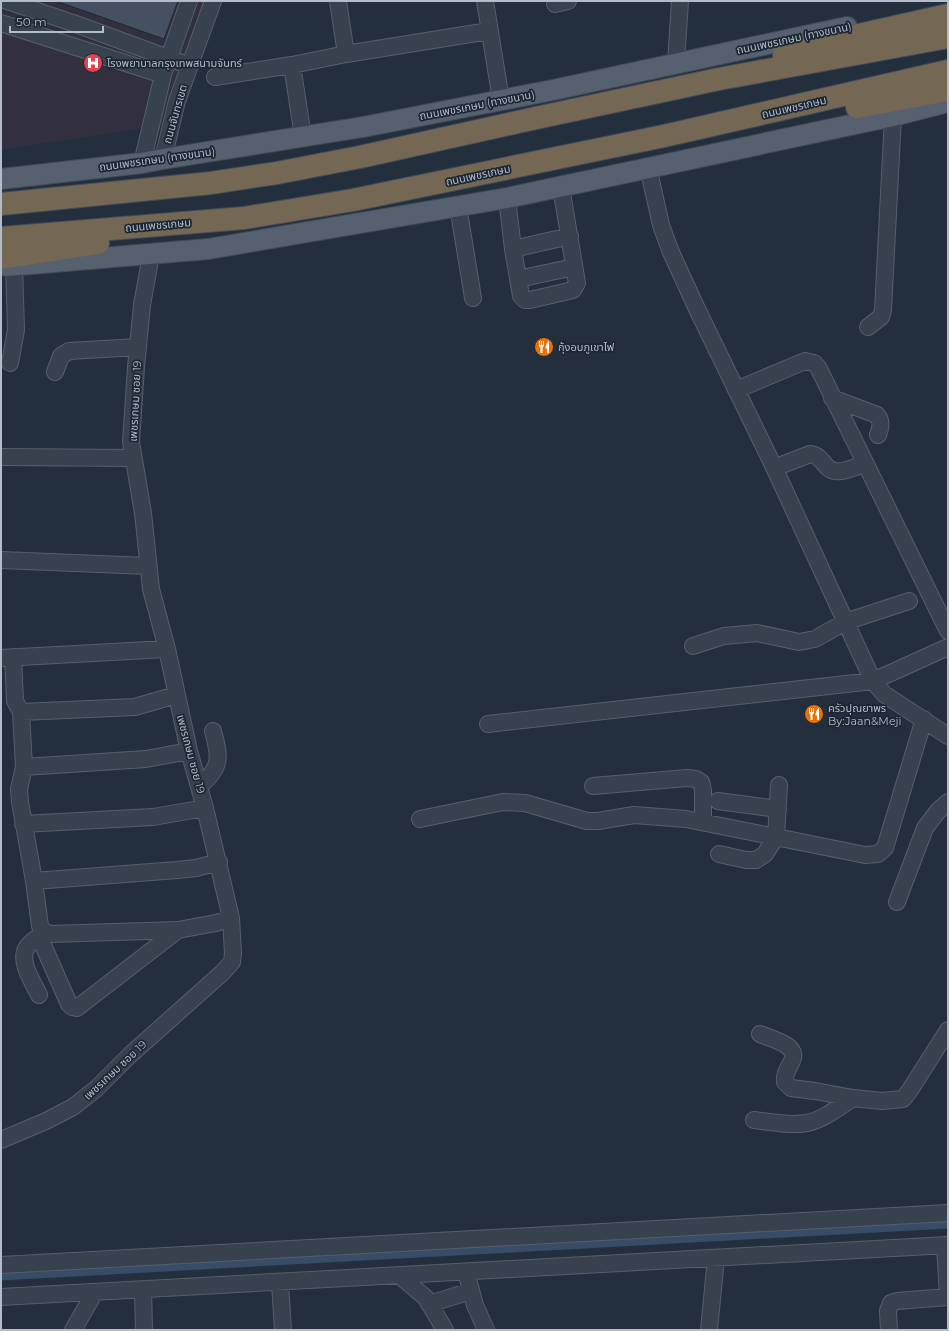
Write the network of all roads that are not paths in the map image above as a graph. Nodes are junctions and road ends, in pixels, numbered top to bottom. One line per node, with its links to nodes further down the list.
1 (7, 1): 10 (street)
2 (189, 1): 15 (street)
3 (213, 1): 18 (street, ถนนจันทรเขต)
4 (338, 1): 14 (street)
5 (485, 1): 11 (street)
6 (680, 1): 16 (street)
7 (948, 6): 16 (main road, ถนนเพชรเกษม (ทางขนาน))
8 (948, 15): 23 (highway)
9 (1, 23): 13 (street)
10 (74, 23): 13 (street); 15 (street)
11 (489, 31): 14 (street); 24 (street)
12 (948, 37): 23 (highway)
13 (67, 44): 20 (street)
14 (346, 54): 17 (street)
15 (169, 58): 18 (street); 20 (street)
16 (676, 64): 24 (main road, ถนนเพชรเกษม (ทางขนาน))
17 (292, 65): 21 (street); 28 (street)
18 (190, 66): 29 (street, ถนนจันทรเขต)
19 (948, 71): 27 (highway, ถนนเพชรเกษม)
20 (163, 75): 30 (street)
21 (215, 77)
22 (948, 90): 27 (highway)
23 (652, 93): 35 (highway)
24 (501, 100): 28 (main road, ถนนเพชรเกษม (ทางขนาน))
25 (948, 102): 26 (main road)
26 (893, 116): 31 (main road); 46 (street)
27 (699, 128): 37 (highway, ถนนเพชรเกษม)
28 (303, 137): 29 (main road, ถนนเพชรเกษม (ทางขนาน))
29 (162, 159): 30 (main road, ถนนเพชรเกษม (ทางขนาน))
30 (142, 163): 32 (main road, ถนนเพชรเกษม (ทางขนาน))
31 (648, 167): 33 (main road); 50 (street)
32 (1, 179)
33 (561, 187): 34 (main road); 38 (street)
34 (507, 198): 36 (main road); 40 (street)
35 (1, 204)
36 (458, 206): 41 (main road); 45 (street)
37 (244, 218): 39 (highway, ถนนเพชรเกษม); 42 (highway)
38 (570, 236): 40 (street); 43 (street)
39 (1, 238)
40 (513, 249): 44 (street)
41 (151, 255): 42 (main road); 47 (street, เพชรเกษม ซอย 19)
42 (5, 263): 48 (street)
43 (574, 267): 44 (street); 44 (street)
44 (518, 279)
45 (473, 298)
46 (868, 327)
47 (138, 347): 49 (street); 54 (street, เพชรเกษม ซอย 19)
48 (10, 363)
49 (55, 372)
50 (736, 390): 51 (street); 56 (street)
51 (832, 398): 52 (street); 55 (street)
52 (878, 435)
53 (2, 457): 54 (street)
54 (133, 458): 58 (street, เพชรเกษม ซอย 19)
55 (865, 464): 56 (street); 61 (street)
56 (774, 468): 60 (street)
57 (1, 560): 58 (street)
58 (148, 566): 64 (street, เพชรเกษม ซอย 19)
59 (909, 602): 60 (street)
60 (845, 622): 62 (street); 66 (street)
61 (948, 631)
62 (693, 646)
63 (948, 647): 66 (street)
64 (166, 649): 65 (street); 67 (street, เพชรเกษม ซอย 19)
65 (7, 658): 68 (street)
66 (873, 681): 69 (street); 70 (street)
67 (176, 695): 68 (street); 73 (street, เพชรเกษม ซอย 19)
68 (21, 712): 74 (street)
69 (924, 719): 72 (street); 85 (street)
70 (488, 724)
71 (214, 731): 76 (street)
72 (948, 736)
73 (189, 750): 74 (street); 76 (street, เพชรเกษม ซอย 19)
74 (24, 767): 84 (street)
75 (779, 785): 81 (street)
76 (199, 786): 80 (street, เพชรเกษม ซอย 19)
77 (593, 786): 83 (street)
78 (718, 801): 81 (street)
79 (948, 802): 89 (street)
80 (205, 808): 84 (street); 87 (street, เพชรเกษม ซอย 19)
81 (778, 809): 85 (street)
82 (420, 819): 83 (street)
83 (703, 822): 85 (street)
84 (24, 824): 88 (street)
85 (776, 837): 86 (street)
86 (719, 854)
87 (219, 862): 88 (street); 90 (street, เพชรเกษม ซอย 19)
88 (34, 881): 92 (street)
89 (897, 902)
90 (231, 918): 91 (street); 98 (street, เพชรเกษม ซอย 19)
91 (178, 930): 92 (street); 92 (street)
92 (41, 934): 93 (street)
93 (38, 995)
94 (948, 1030): 96 (street)
95 (760, 1034): 96 (street)
96 (853, 1098): 97 (street)
97 (754, 1120)
98 (1, 1140)
99 (948, 1213): 102 (street)
100 (947, 1245): 101 (street); 110 (street)
101 (716, 1258): 103 (street); 117 (street)
102 (1, 1265)
103 (466, 1272): 104 (street); 107 (street)
104 (400, 1276): 105 (street); 111 (street)
105 (280, 1283): 106 (street); 114 (street)
106 (143, 1290): 108 (street); 113 (street)
107 (471, 1291): 111 (street); 116 (street)
108 (95, 1292): 109 (street); 112 (street)
109 (1, 1297)
110 (948, 1297): 118 (street)
111 (429, 1304): 115 (street)
112 (73, 1330)
113 (144, 1330)
114 (283, 1330)
115 (445, 1330)
116 (486, 1330)
117 (709, 1330)
118 (889, 1330)

